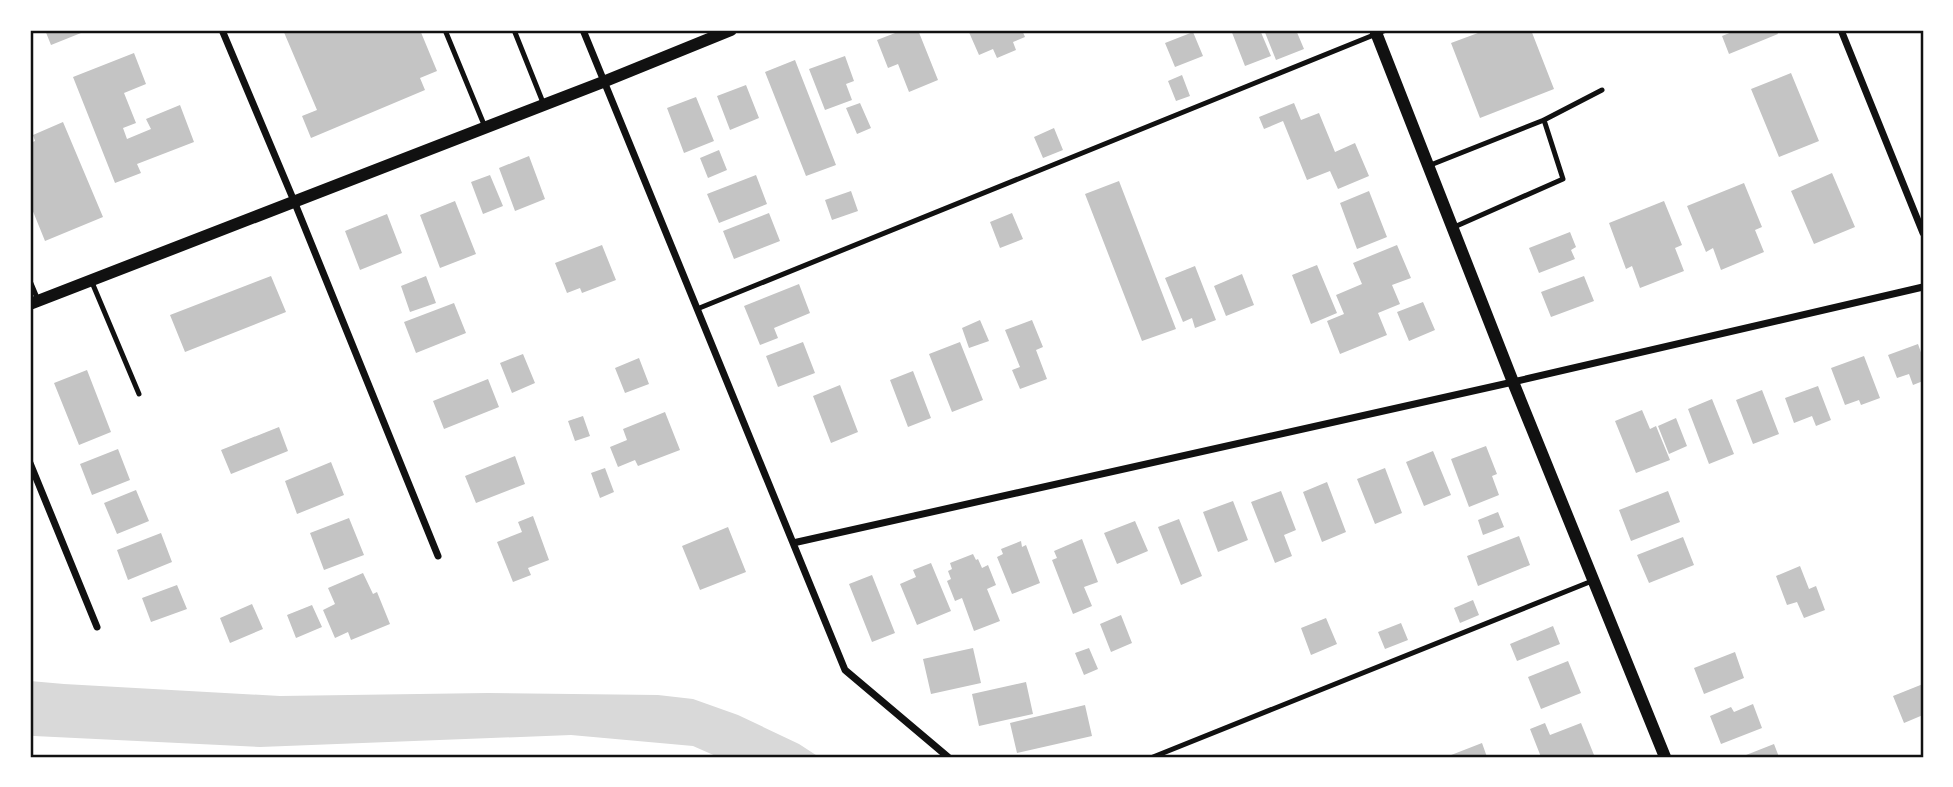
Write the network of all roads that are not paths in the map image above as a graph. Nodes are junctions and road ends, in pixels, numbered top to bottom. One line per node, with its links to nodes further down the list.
1 (222, 30): 14 (street)
2 (445, 30): 12 (lane)
3 (514, 30): 10 (lane)
4 (583, 30): 8 (street)
5 (731, 30): 8 (street)
6 (1841, 30): 16 (street)
7 (1379, 31): 13 (street); 21 (lane)
8 (603, 82): 10 (street); 21 (street)
9 (1602, 90): 11 (lane)
10 (544, 105): 12 (street)
11 (1544, 120): 13 (lane); 15 (lane)
12 (485, 127): 14 (street)
13 (1428, 166): 15 (street)
14 (294, 201): 17 (street); 26 (street)
15 (1452, 228): 22 (street)
16 (1923, 233)
17 (91, 280): 20 (street); 23 (lane)
18 (30, 281): 20 (lane)
19 (1923, 287): 22 (street)
20 (34, 302)
21 (696, 309): 25 (street)
22 (1513, 382): 25 (street); 27 (street)
23 (139, 394)
24 (30, 463): 28 (street)
25 (793, 543): 29 (street)
26 (438, 556)
27 (1593, 580): 30 (lane); 31 (street)
28 (97, 627)
29 (948, 757)
30 (1153, 757)
31 (1665, 757)

